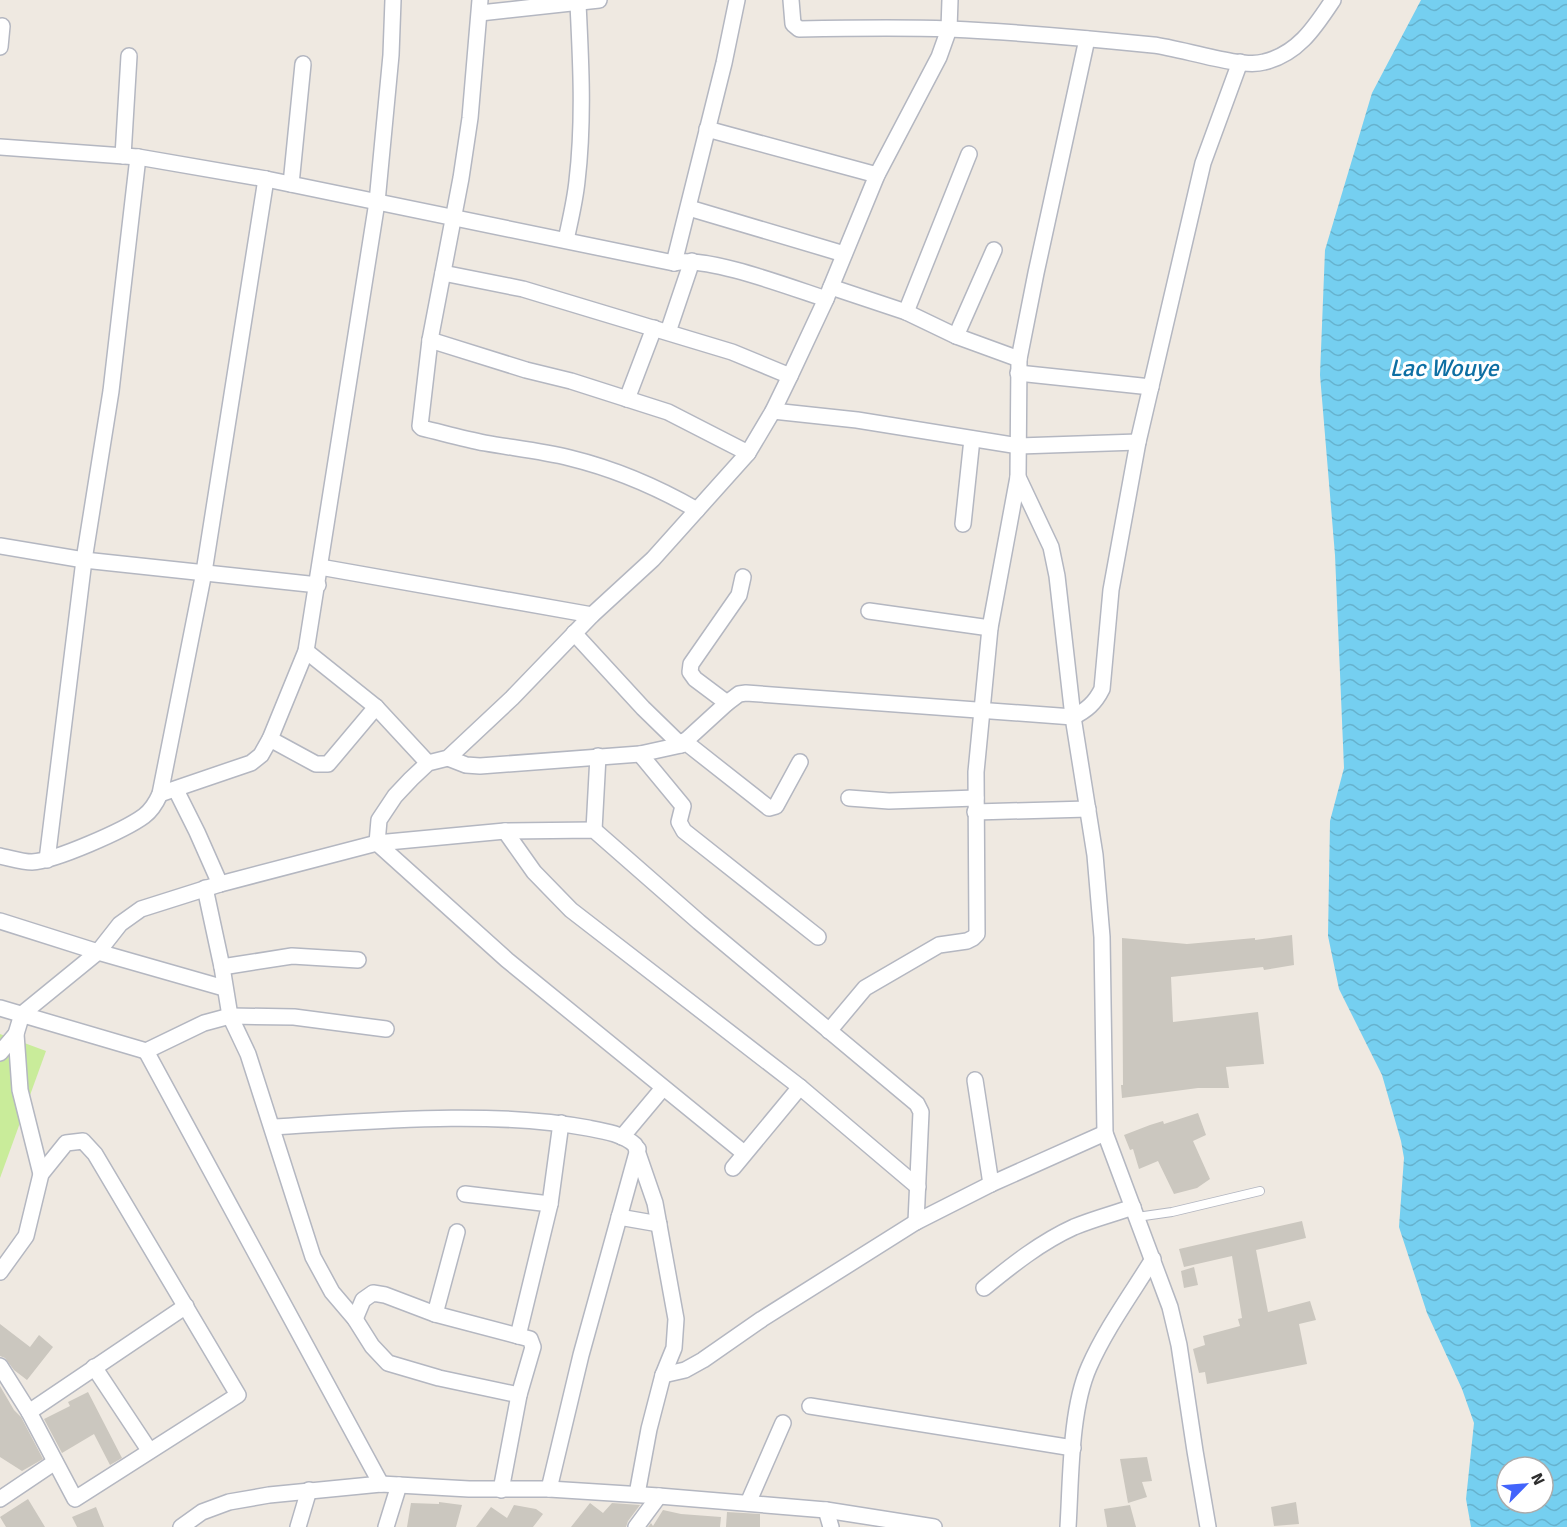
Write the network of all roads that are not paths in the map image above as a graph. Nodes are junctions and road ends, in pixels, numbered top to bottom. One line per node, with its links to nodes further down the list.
1 (393, 0): 23 (street)
2 (599, 0): 7 (street)
3 (737, 0): 16 (street)
4 (791, 0): 10 (street)
5 (950, 0): 10 (street)
6 (1333, 0): 14 (street)
7 (578, 4): 8 (street); 26 (street)
8 (480, 7): 25 (street)
9 (2, 26): 12 (street)
10 (949, 29): 11 (street); 20 (street)
11 (1087, 39): 14 (street); 37 (street)
12 (0, 47)
13 (129, 56): 19 (street)
14 (1240, 62): 39 (street)
15 (303, 64): 22 (street)
16 (706, 129): 20 (street); 24 (street)
17 (0, 147): 19 (street)
18 (969, 154): 33 (street)
19 (131, 157): 21 (street); 50 (street)
20 (877, 175): 28 (street)
21 (266, 179): 22 (street); 52 (street)
22 (291, 184): 23 (street)
23 (377, 202): 25 (street); 51 (street)
24 (689, 208): 28 (street); 30 (street)
25 (455, 218): 26 (street); 31 (street)
26 (566, 240): 30 (street)
27 (994, 250): 35 (street)
28 (844, 254): 32 (street)
29 (692, 261): 30 (street); 32 (street); 34 (street)
30 (674, 263)
31 (443, 273): 34 (street); 36 (street)
32 (829, 293): 33 (street); 38 (street)
33 (906, 312): 35 (street)
34 (661, 330): 38 (street); 40 (street)
35 (956, 336): 37 (street)
36 (430, 340): 40 (street); 47 (street)
37 (1019, 366): 39 (street); 44 (street)
38 (790, 376): 41 (street)
39 (1150, 387): 43 (street)
40 (627, 399): 45 (street)
41 (773, 411): 42 (street); 45 (street)
42 (972, 439): 44 (street); 48 (street)
43 (1138, 442): 44 (street); 63 (street)
44 (1019, 447): 46 (street)
45 (748, 453): 47 (street)
46 (1018, 477): 57 (street); 63 (street)
47 (697, 510): 56 (street)
48 (963, 524)
49 (0, 546): 50 (street)
50 (84, 560): 52 (street); 80 (street)
51 (320, 567): 54 (street); 56 (street)
52 (204, 572): 54 (street); 72 (street)
53 (743, 577): 60 (street)
54 (318, 585): 59 (street)
55 (869, 611): 57 (street)
56 (592, 615): 58 (street)
57 (990, 628): 62 (street)
58 (574, 633): 65 (street); 68 (street)
59 (306, 651): 61 (street); 64 (street)
60 (727, 703): 62 (street); 65 (street)
61 (376, 707): 64 (street); 70 (street)
62 (981, 711): 63 (street); 74 (street)
63 (1072, 717): 75 (street)
64 (270, 739): 71 (street)
65 (683, 743): 66 (street); 69 (street)
66 (640, 754): 67 (street); 83 (street)
67 (598, 756): 68 (street); 76 (street)
68 (448, 758): 70 (street)
69 (800, 762)
70 (428, 763): 78 (street)
71 (176, 790): 72 (street); 81 (street)
72 (160, 794): 80 (street)
73 (849, 798): 74 (street)
74 (975, 805): 75 (street); 92 (street)
75 (1088, 809): 101 (street)
76 (594, 830): 77 (street); 92 (street)
77 (505, 831): 78 (street); 97 (street)
78 (377, 843): 81 (street); 98 (street)
79 (0, 857): 80 (street)
80 (47, 860)
81 (212, 886): 84 (street); 86 (street)
82 (0, 921): 84 (street)
83 (818, 937)
84 (98, 952): 87 (street); 89 (street)
85 (358, 960): 86 (street)
86 (222, 967): 87 (street)
87 (224, 988): 90 (street)
88 (0, 1008): 89 (street)
89 (22, 1014): 93 (street); 94 (street)
90 (230, 1016): 91 (street); 94 (street); 100 (street)
91 (386, 1029)
92 (829, 1031): 108 (street)
93 (16, 1034): 95 (street); 106 (street)
94 (146, 1051): 134 (street)
95 (0, 1053)
96 (975, 1080): 107 (street)
97 (800, 1087): 104 (street); 108 (street)
98 (663, 1088): 102 (street); 104 (street)
99 (561, 1123): 100 (street); 102 (street); 111 (street)
100 (273, 1127): 122 (street)
101 (1105, 1133): 107 (street); 112 (street)
102 (622, 1137): 103 (street)
103 (638, 1149): 113 (street); 115 (street)
104 (744, 1153): 105 (street)
105 (733, 1168)
106 (41, 1174): 118 (street); 120 (street)
107 (991, 1184): 114 (street)
108 (918, 1186): 114 (street)
109 (1260, 1191): 112 (lane)
110 (465, 1194): 111 (street)
111 (550, 1204): 123 (street)
112 (1135, 1212): 117 (street); 119 (street)
113 (619, 1217): 115 (street); 136 (street)
114 (916, 1222): 126 (street)
115 (659, 1224): 126 (street)
116 (457, 1232): 121 (street)
117 (1153, 1259): 131 (street); 151 (street)
118 (0, 1272)
119 (984, 1288)
120 (186, 1306): 125 (street); 132 (street)
121 (435, 1314): 122 (street); 123 (street)
122 (355, 1319): 127 (street)
123 (518, 1336): 127 (street)
124 (0, 1365): 129 (street)
125 (94, 1367): 129 (street); 132 (street)
126 (663, 1375): 139 (street)
127 (519, 1395): 138 (street)
128 (810, 1406): 131 (street)
129 (29, 1412): 133 (street)
130 (783, 1423): 142 (street)
131 (1072, 1448): 150 (street)
132 (149, 1450): 133 (street)
133 (55, 1462): 141 (street)
134 (381, 1484): 135 (street); 137 (street)
135 (399, 1485): 138 (street); 146 (street)
136 (549, 1489): 138 (street); 139 (street)
137 (309, 1490): 144 (street); 145 (street)
138 (501, 1490)
139 (637, 1494): 140 (street)
140 (659, 1496): 142 (street); 147 (street)
141 (0, 1499)
142 (748, 1503): 143 (street)
143 (826, 1510): 148 (street); 149 (street)
144 (181, 1527)
145 (298, 1527)
146 (386, 1527)
147 (636, 1527)
148 (831, 1527)
149 (934, 1527)
150 (1068, 1527)
151 (1209, 1527)

